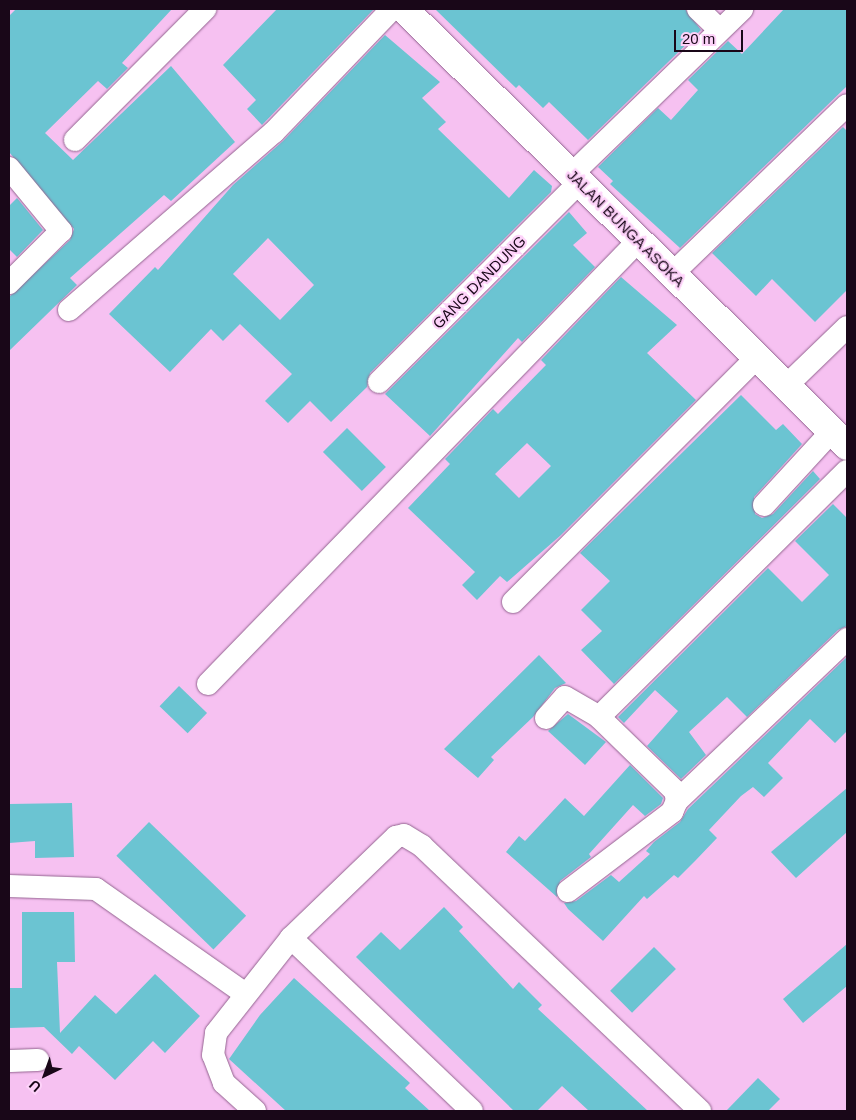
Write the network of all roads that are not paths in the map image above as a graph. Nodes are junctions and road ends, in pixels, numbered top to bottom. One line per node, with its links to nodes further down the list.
1 (205, 9): 8 (street)
2 (392, 9): 14 (street)
3 (404, 9): 10 (street, JALAN BUNGA ASOKA)
4 (698, 9): 6 (street)
5 (742, 9): 6 (street, GANG DANDUNG)
6 (720, 30): 10 (street, GANG DANDUNG)
7 (847, 105): 12 (street)
8 (75, 140)
9 (9, 168): 13 (street)
10 (576, 178): 11 (street, JALAN BUNGA ASOKA); 17 (street, GANG DANDUNG)
11 (638, 240): 12 (street, JALAN BUNGA ASOKA); 24 (street)
12 (672, 274): 16 (street, JALAN BUNGA ASOKA)
13 (9, 283)
14 (69, 310)
15 (847, 327): 18 (street)
16 (757, 357): 18 (street, JALAN BUNGA ASOKA); 22 (street)
17 (379, 382)
18 (786, 386): 19 (street, JALAN BUNGA ASOKA)
19 (840, 439): 21 (street)
20 (847, 471): 25 (street)
21 (764, 505)
22 (513, 602)
23 (847, 639): 27 (street)
24 (208, 684)
25 (599, 716): 26 (street); 27 (street)
26 (546, 718)
27 (677, 801): 29 (street)
28 (9, 886): 31 (street)
29 (568, 891)
30 (291, 938): 31 (street); 35 (street); 36 (street)
31 (244, 993): 34 (street)
32 (38, 1060): 33 (street)
33 (9, 1061)
34 (255, 1111)
35 (472, 1111)
36 (700, 1111)

